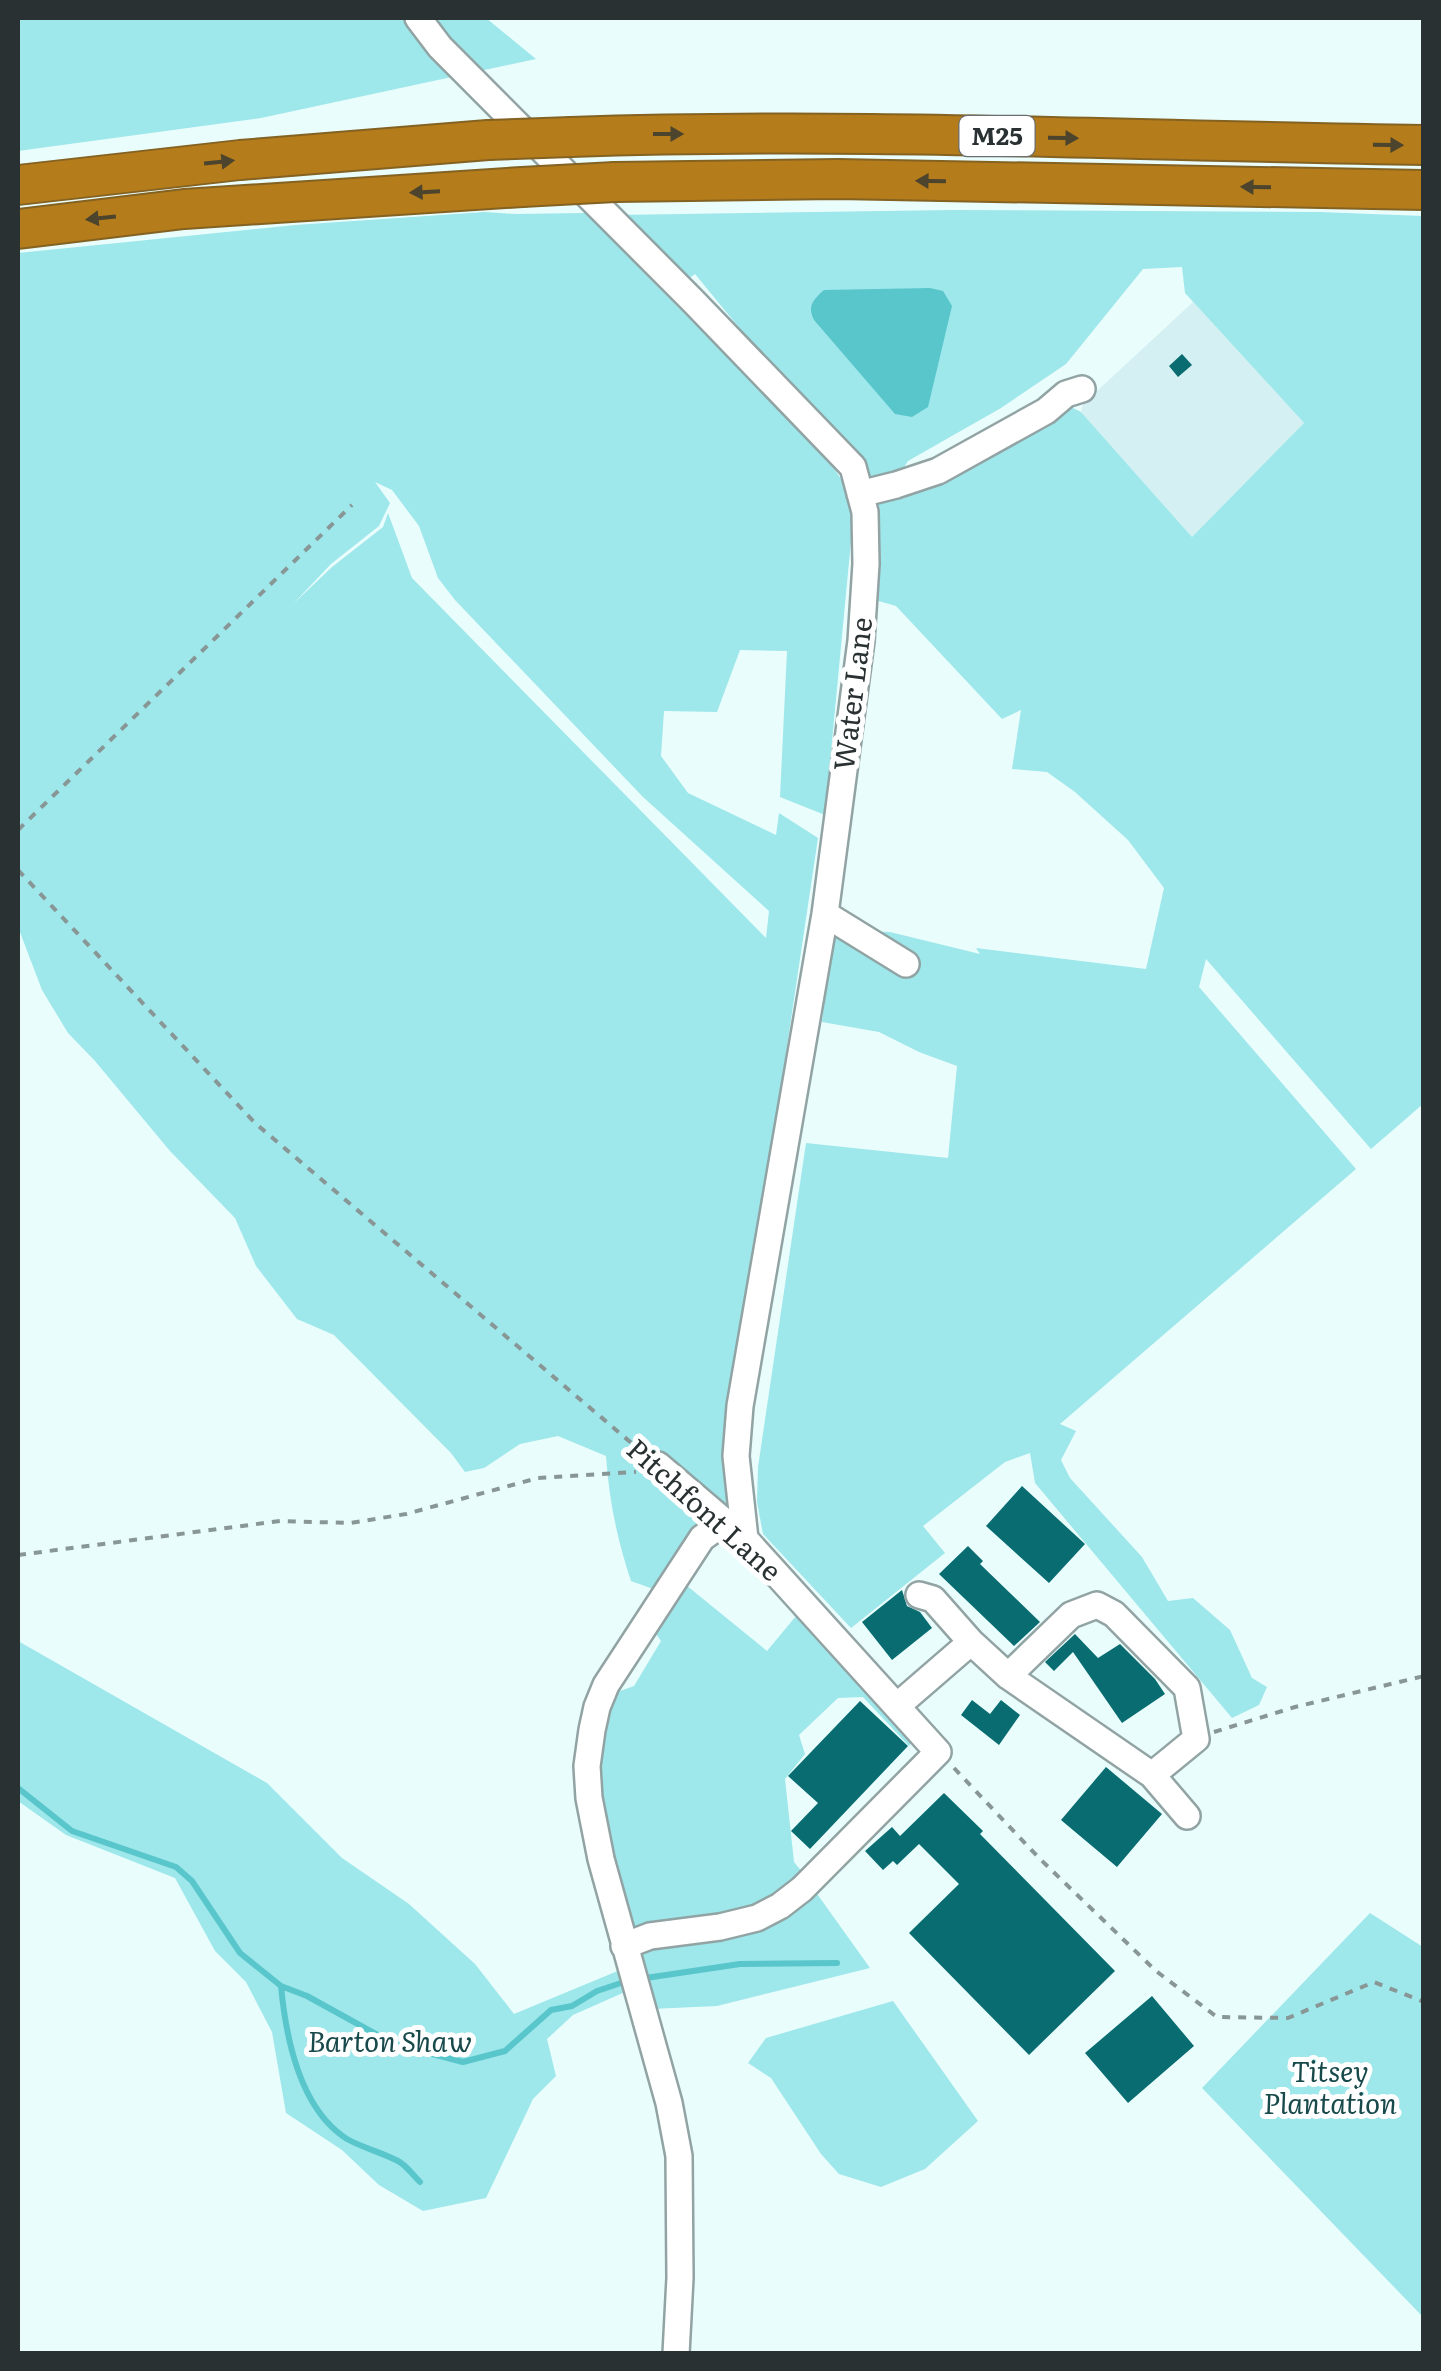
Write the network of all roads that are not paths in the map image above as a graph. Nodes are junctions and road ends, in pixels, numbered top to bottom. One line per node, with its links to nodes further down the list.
1 (418, 18): 7 (lane, Water Lane)
2 (1424, 145): 3 (highway, M25, one-way to 2, bridge)
3 (18, 184)
4 (1424, 190): 5 (highway, M25, one-way to 5, bridge)
5 (18, 229)
6 (1082, 389): 7 (lane)
7 (860, 494): 8 (lane, Water Lane)
8 (826, 914): 9 (lane); 12 (lane, Water Lane)
9 (906, 964)
10 (658, 1465): 11 (lane, Pitchfont Lane)
11 (724, 1523): 12 (lane, Pitchfont Lane); 19 (lane)
12 (745, 1539): 16 (lane, Pitchfont Lane)
13 (919, 1595): 14 (lane)
14 (971, 1642): 15 (lane); 16 (lane)
15 (1008, 1676): 17 (lane); 17 (lane)
16 (897, 1706): 19 (lane, Pitchfont Lane)
17 (1152, 1775): 18 (lane)
18 (1187, 1816)
19 (624, 1946): 20 (lane)
20 (676, 2354)

